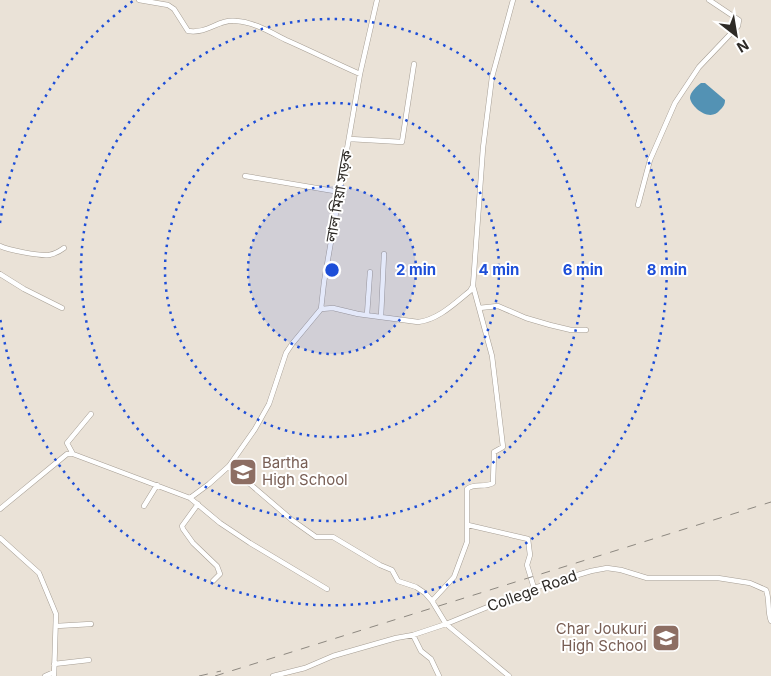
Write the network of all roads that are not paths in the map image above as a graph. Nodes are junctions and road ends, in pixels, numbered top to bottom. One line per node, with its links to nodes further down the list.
1 (139, 0): 6 (street)
2 (377, 0): 6 (street, লাল মিয়া সড়ক)
3 (513, 0): 16 (street)
4 (709, 0): 10 (street)
5 (414, 64): 7 (street)
6 (360, 74): 7 (street, লাল মিয়া সড়ক)
7 (350, 139): 9 (street, লাল মিয়া সড়ক)
8 (245, 176): 9 (street)
9 (340, 192): 19 (street, লাল মিয়া সড়ক)
10 (638, 204)
11 (0, 246): 12 (street)
12 (64, 248)
13 (384, 254): 21 (street)
14 (370, 272): 20 (street)
15 (0, 274): 17 (street)
16 (473, 286): 18 (street); 21 (street)
17 (62, 308)
18 (479, 308): 22 (street); 31 (street)
19 (321, 309): 20 (street); 25 (street)
20 (366, 315): 21 (street)
21 (381, 317)
22 (586, 330)
23 (91, 414): 24 (street)
24 (73, 454): 26 (street); 30 (street)
25 (229, 466): 27 (street); 36 (street)
26 (157, 485): 27 (street); 29 (street)
27 (190, 498): 28 (street)
28 (198, 504): 33 (street); 35 (street)
29 (144, 506)
30 (0, 509)
31 (468, 525): 34 (street); 36 (street)
32 (0, 538): 40 (street)
33 (213, 581)
34 (534, 588): 37 (street, College Road); 39 (street, College Road)
35 (327, 589)
36 (432, 600): 39 (street)
37 (771, 621)
38 (92, 624): 40 (street)
39 (446, 624): 41 (street, College Road); 48 (street)
40 (56, 626): 43 (street)
41 (412, 635): 46 (street, College Road); 47 (street)
42 (90, 660): 43 (street)
43 (54, 664): 44 (street)
44 (54, 674): 45 (street)
45 (45, 676)
46 (273, 676)
47 (439, 676)
48 (509, 676)

